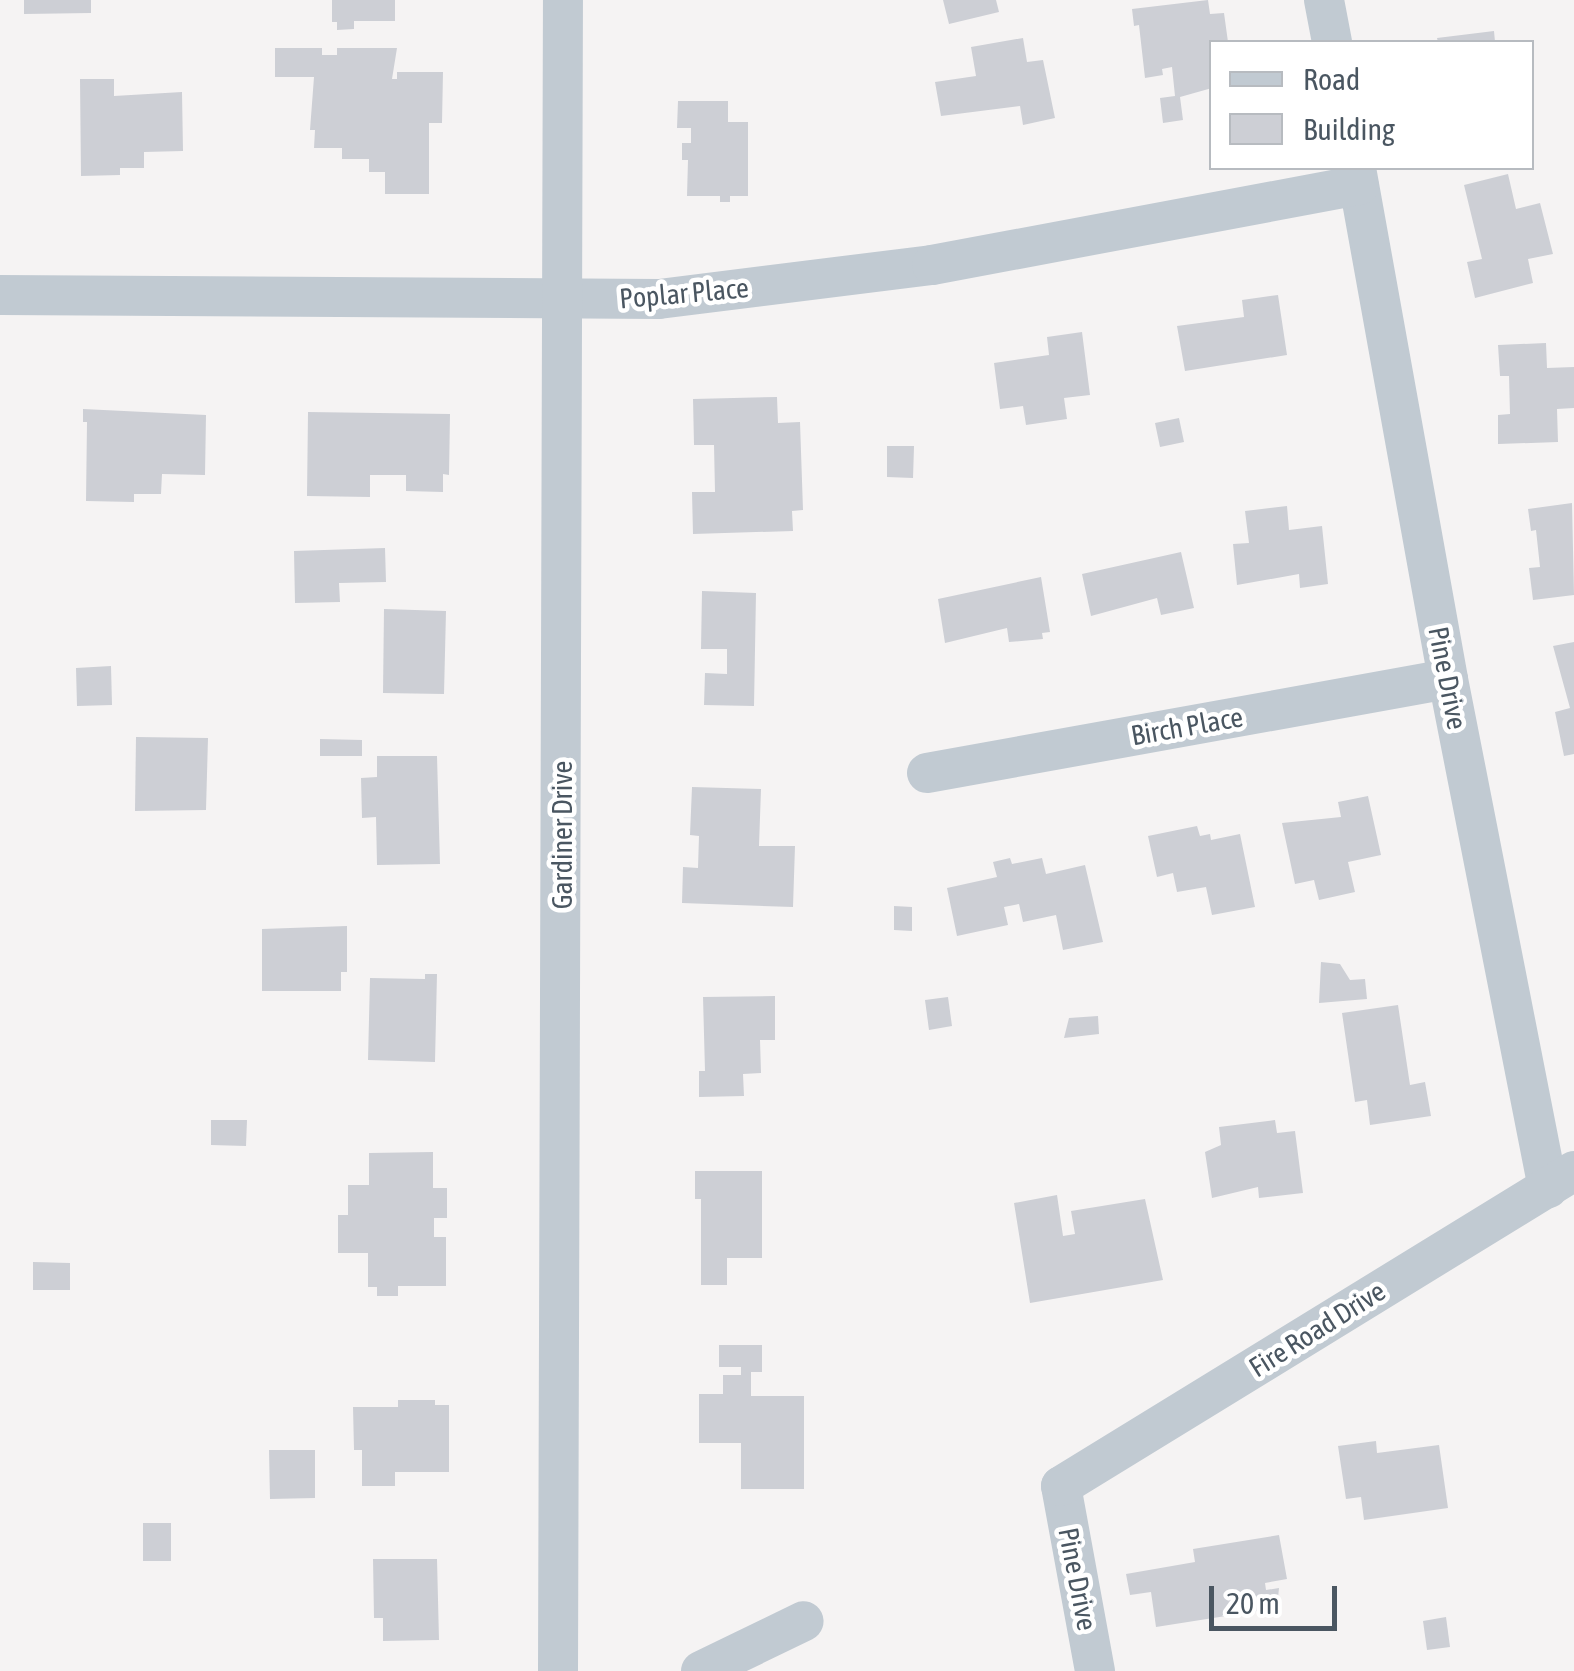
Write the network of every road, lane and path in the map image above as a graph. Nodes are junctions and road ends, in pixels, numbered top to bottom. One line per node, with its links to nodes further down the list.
1 (563, 0): 6 (street, Gardiner Drive)
2 (1324, 0): 3 (street)
3 (1332, 40)
4 (1357, 176): 6 (street, Poplar Place); 7 (street, Pine Drive)
5 (0, 296): 6 (street, Poplar Place)
6 (564, 302): 12 (street, Gardiner Drive)
7 (1448, 679): 8 (street, Birch Place); 9 (street, Pine Drive)
8 (927, 773)
9 (1561, 1179): 10 (street, Fire Road Drive)
10 (1060, 1486): 14 (street, Pine Drive)
11 (804, 1621): 13 (street)
12 (558, 1671)
13 (701, 1671)
14 (1095, 1671)

